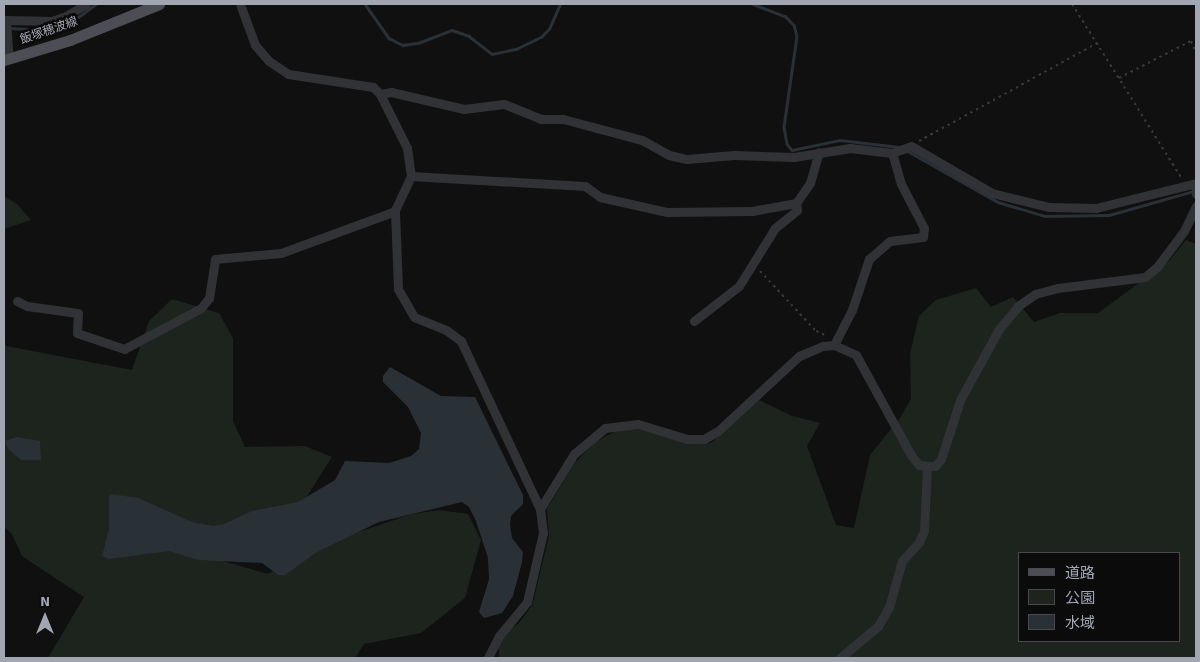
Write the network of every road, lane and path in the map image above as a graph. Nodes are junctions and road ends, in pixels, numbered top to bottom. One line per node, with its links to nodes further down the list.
1 (86, 4): 5 (street)
2 (159, 4): 8 (main road, 飯塚穂波線)
3 (240, 4): 10 (street)
4 (1072, 4): 6 (path)
5 (5, 20): 8 (street)
6 (1096, 43): 9 (path); 11 (path)
7 (1196, 52): 9 (path)
8 (6, 60)
9 (1119, 78): 15 (path)
10 (380, 94): 12 (street); 14 (street)
11 (909, 146): 13 (street); 15 (street)
12 (819, 152): 13 (street); 16 (street)
13 (894, 152): 22 (street)
14 (411, 176): 16 (street); 18 (street)
15 (1194, 186)
16 (796, 203): 21 (street)
17 (1196, 206): 23 (street)
18 (395, 211): 20 (street); 24 (street)
19 (760, 268): 22 (path)
20 (17, 301)
21 (694, 321)
22 (835, 342): 23 (street); 24 (street)
23 (927, 468): 26 (street)
24 (540, 509): 25 (street)
25 (488, 658)
26 (840, 658)

